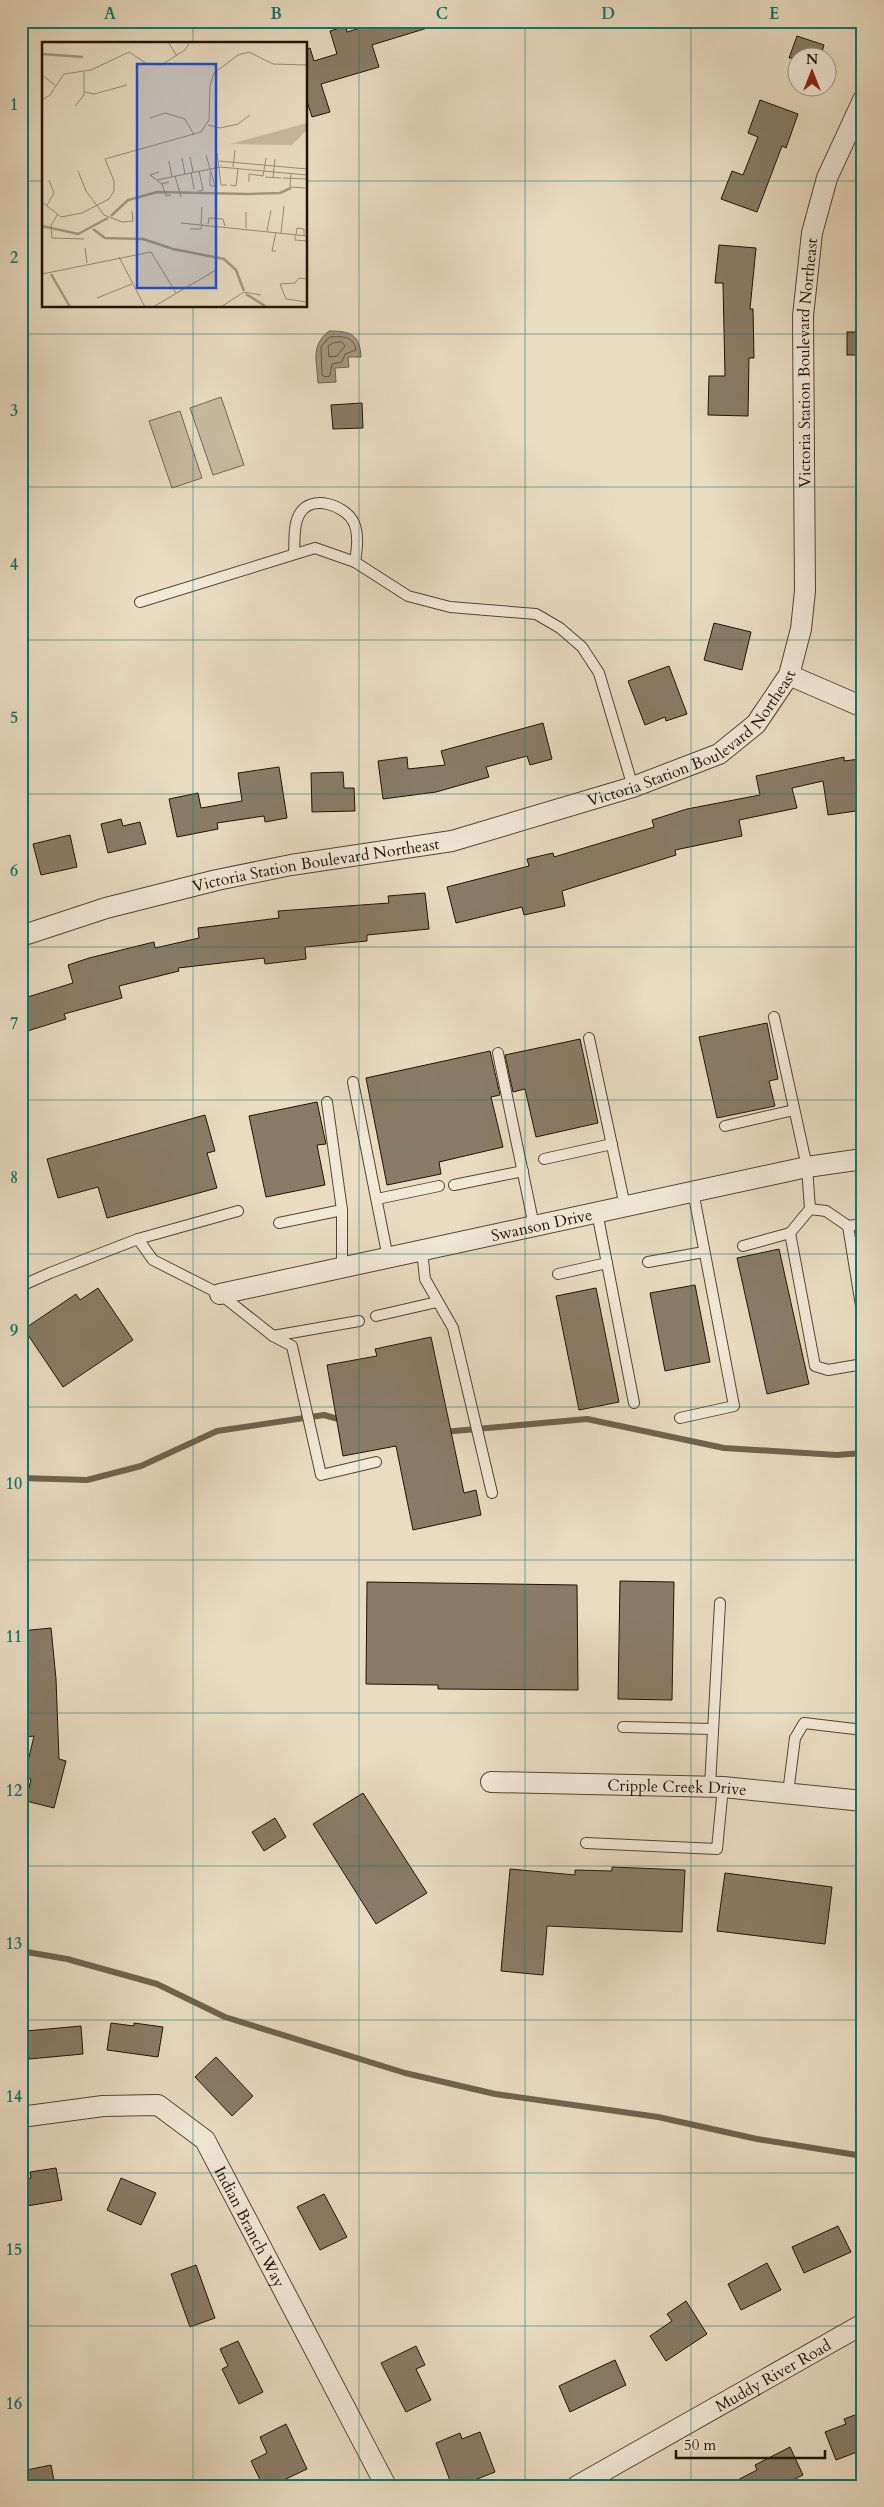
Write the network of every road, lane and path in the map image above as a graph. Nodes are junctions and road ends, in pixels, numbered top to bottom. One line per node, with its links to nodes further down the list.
1 (863, 100): 5 (street, Victoria Station Boulevard Northeast)
2 (294, 553): 3 (lane); 3 (lane); 4 (lane)
3 (355, 562): 7 (lane)
4 (140, 602)
5 (789, 675): 6 (street); 7 (street, Victoria Station Boulevard Northeast)
6 (863, 707)
7 (633, 787): 8 (street, Victoria Station Boulevard Northeast)
8 (21, 936)
9 (774, 1018): 14 (lane)
10 (589, 1038): 16 (lane)
11 (498, 1053): 20 (lane)
12 (354, 1082): 24 (lane)
13 (327, 1102): 27 (lane)
14 (794, 1110): 15 (lane); 19 (lane)
15 (725, 1126)
16 (612, 1144): 17 (lane); 25 (lane)
17 (544, 1159)
18 (863, 1159): 19 (street, Swanson Drive)
19 (807, 1166): 23 (street, Swanson Drive); 26 (lane)
20 (523, 1171): 21 (lane); 32 (lane)
21 (454, 1185)
22 (439, 1186): 24 (lane)
23 (693, 1191): 25 (street, Swanson Drive); 38 (lane)
24 (376, 1200): 39 (lane)
25 (625, 1206): 29 (street, Swanson Drive)
26 (810, 1209): 33 (lane); 34 (lane)
27 (342, 1210): 30 (lane); 42 (lane)
28 (238, 1211): 35 (lane)
29 (597, 1212): 32 (street, Swanson Drive); 41 (lane)
30 (279, 1223)
31 (863, 1224): 33 (lane)
32 (534, 1226): 37 (street, Swanson Drive)
33 (848, 1226): 48 (lane)
34 (790, 1233): 36 (lane); 51 (lane)
35 (138, 1239): 44 (lane); 45 (lane)
36 (743, 1246)
37 (422, 1250): 39 (street, Swanson Drive); 46 (lane)
38 (704, 1252): 40 (lane); 53 (lane)
39 (388, 1258): 42 (street, Swanson Drive)
40 (648, 1262)
41 (607, 1263): 43 (lane); 52 (lane)
42 (342, 1268): 45 (street, Swanson Drive)
43 (558, 1274)
44 (21, 1286)
45 (220, 1294): 50 (lane)
46 (437, 1302): 47 (lane); 55 (lane)
47 (376, 1316)
48 (863, 1318)
49 (359, 1321): 50 (lane)
50 (273, 1336): 54 (lane)
51 (863, 1364)
52 (634, 1403)
53 (680, 1418)
54 (376, 1462)
55 (492, 1493)
56 (720, 1603): 58 (lane)
57 (623, 1727): 58 (lane)
58 (713, 1729): 61 (lane)
59 (863, 1730): 62 (lane)
60 (491, 1782): 61 (street, Cripple Creek Drive)
61 (717, 1787): 62 (street, Cripple Creek Drive); 64 (lane)
62 (788, 1793): 63 (street, Cripple Creek Drive)
63 (863, 1801)
64 (586, 1843)
65 (21, 2117): 67 (street, Indian Branch Way)
66 (863, 2324): 68 (street, Muddy River Road)
67 (386, 2486)
68 (578, 2486)

